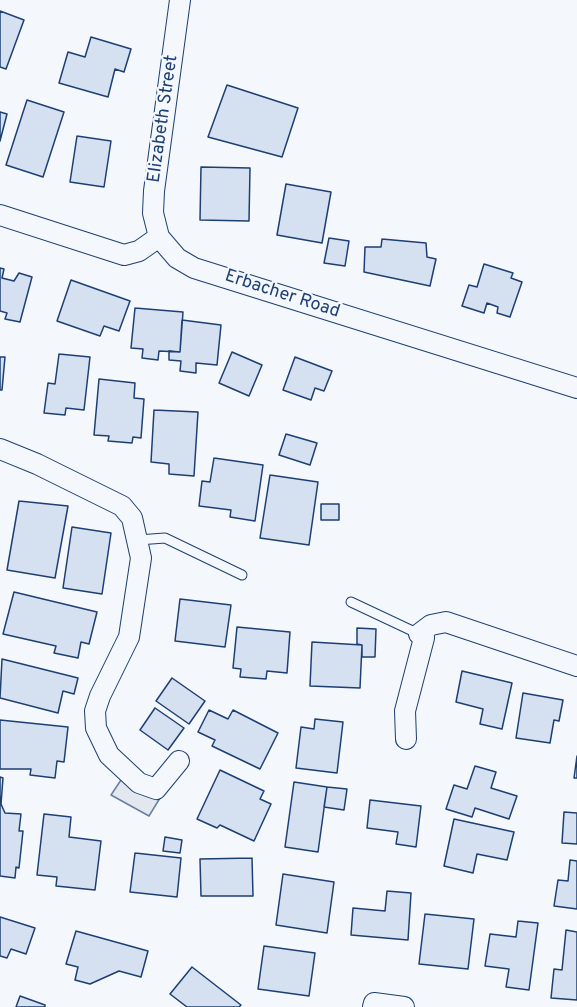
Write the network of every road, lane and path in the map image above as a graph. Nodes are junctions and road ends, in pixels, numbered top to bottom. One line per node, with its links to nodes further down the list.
1 (180, 0): 3 (street, Elizabeth Street)
2 (0, 215): 3 (street)
3 (159, 237): 4 (street, Erbacher Road)
4 (577, 388)
5 (0, 449): 6 (street)
6 (138, 540): 7 (lane); 12 (street)
7 (242, 575)
8 (351, 602): 9 (lane)
9 (419, 634): 10 (street); 11 (street)
10 (577, 666)
11 (406, 739)
12 (179, 761)
13 (373, 1007): 14 (street)
14 (404, 1007)

